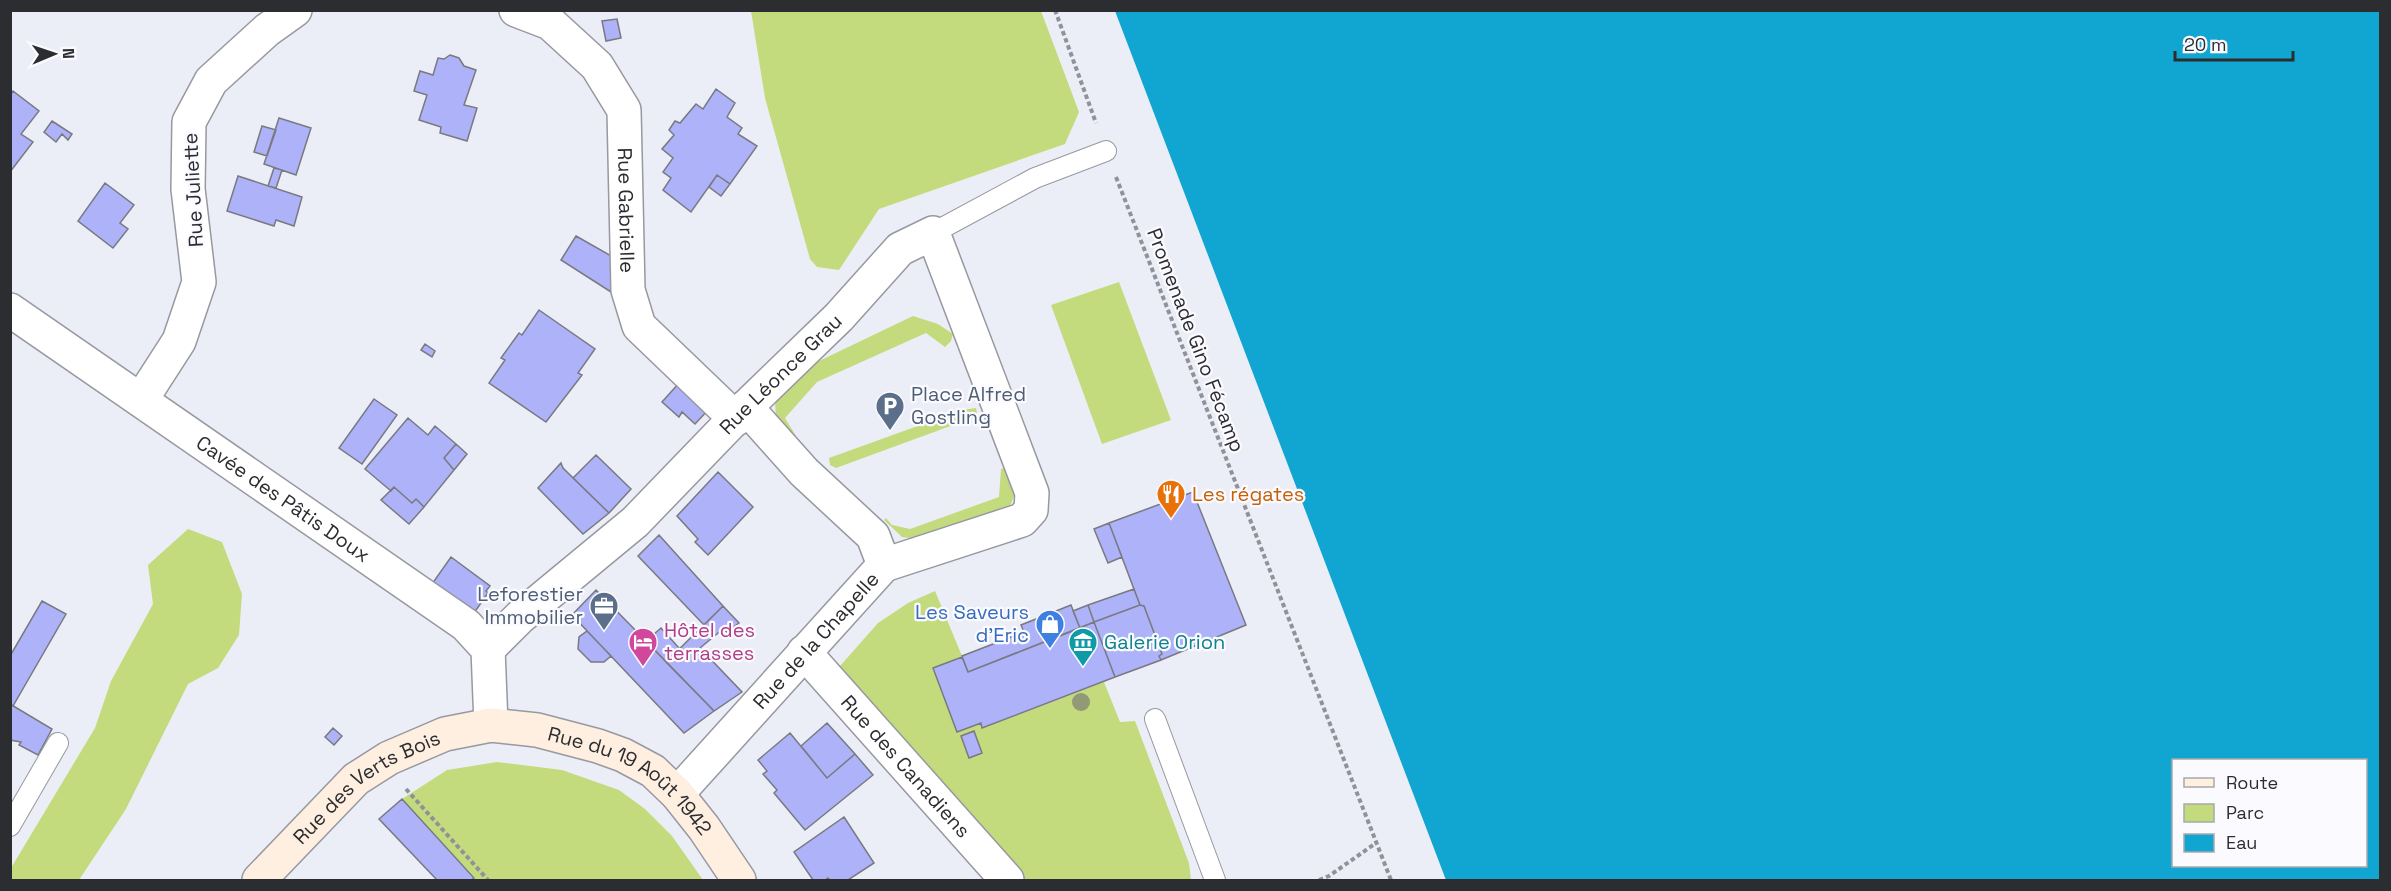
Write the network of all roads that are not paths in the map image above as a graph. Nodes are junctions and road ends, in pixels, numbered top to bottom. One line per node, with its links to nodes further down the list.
1 (295, 10): 6 (street, Rue Juliette)
2 (516, 10): 7 (street, Rue Gabrielle)
3 (1106, 151): 4 (lane, Rue Léonce Grau)
4 (933, 233): 7 (street, Rue Léonce Grau); 8 (street)
5 (10, 310): 6 (street, Cavée des Pâtis Doux)
6 (141, 400): 9 (street, Cavée des Pâtis Doux)
7 (741, 413): 8 (street, Rue de la Chapelle); 9 (street, Rue Léonce Grau)
8 (884, 565): 10 (street, Rue de la Chapelle)
9 (488, 649): 12 (street)
10 (804, 652): 14 (street, Rue de la Chapelle); 18 (street, Rue des Canadiens)
11 (1155, 719): 19 (lane)
12 (491, 725): 14 (main road, Rue du 19 Août 1942); 16 (main road, Rue des Verts Bois)
13 (58, 743): 15 (lane)
14 (676, 794): 17 (main road, Rue du 19 Août 1942)
15 (10, 826)
16 (259, 880)
17 (739, 880)
18 (1007, 880)
19 (1215, 880)

